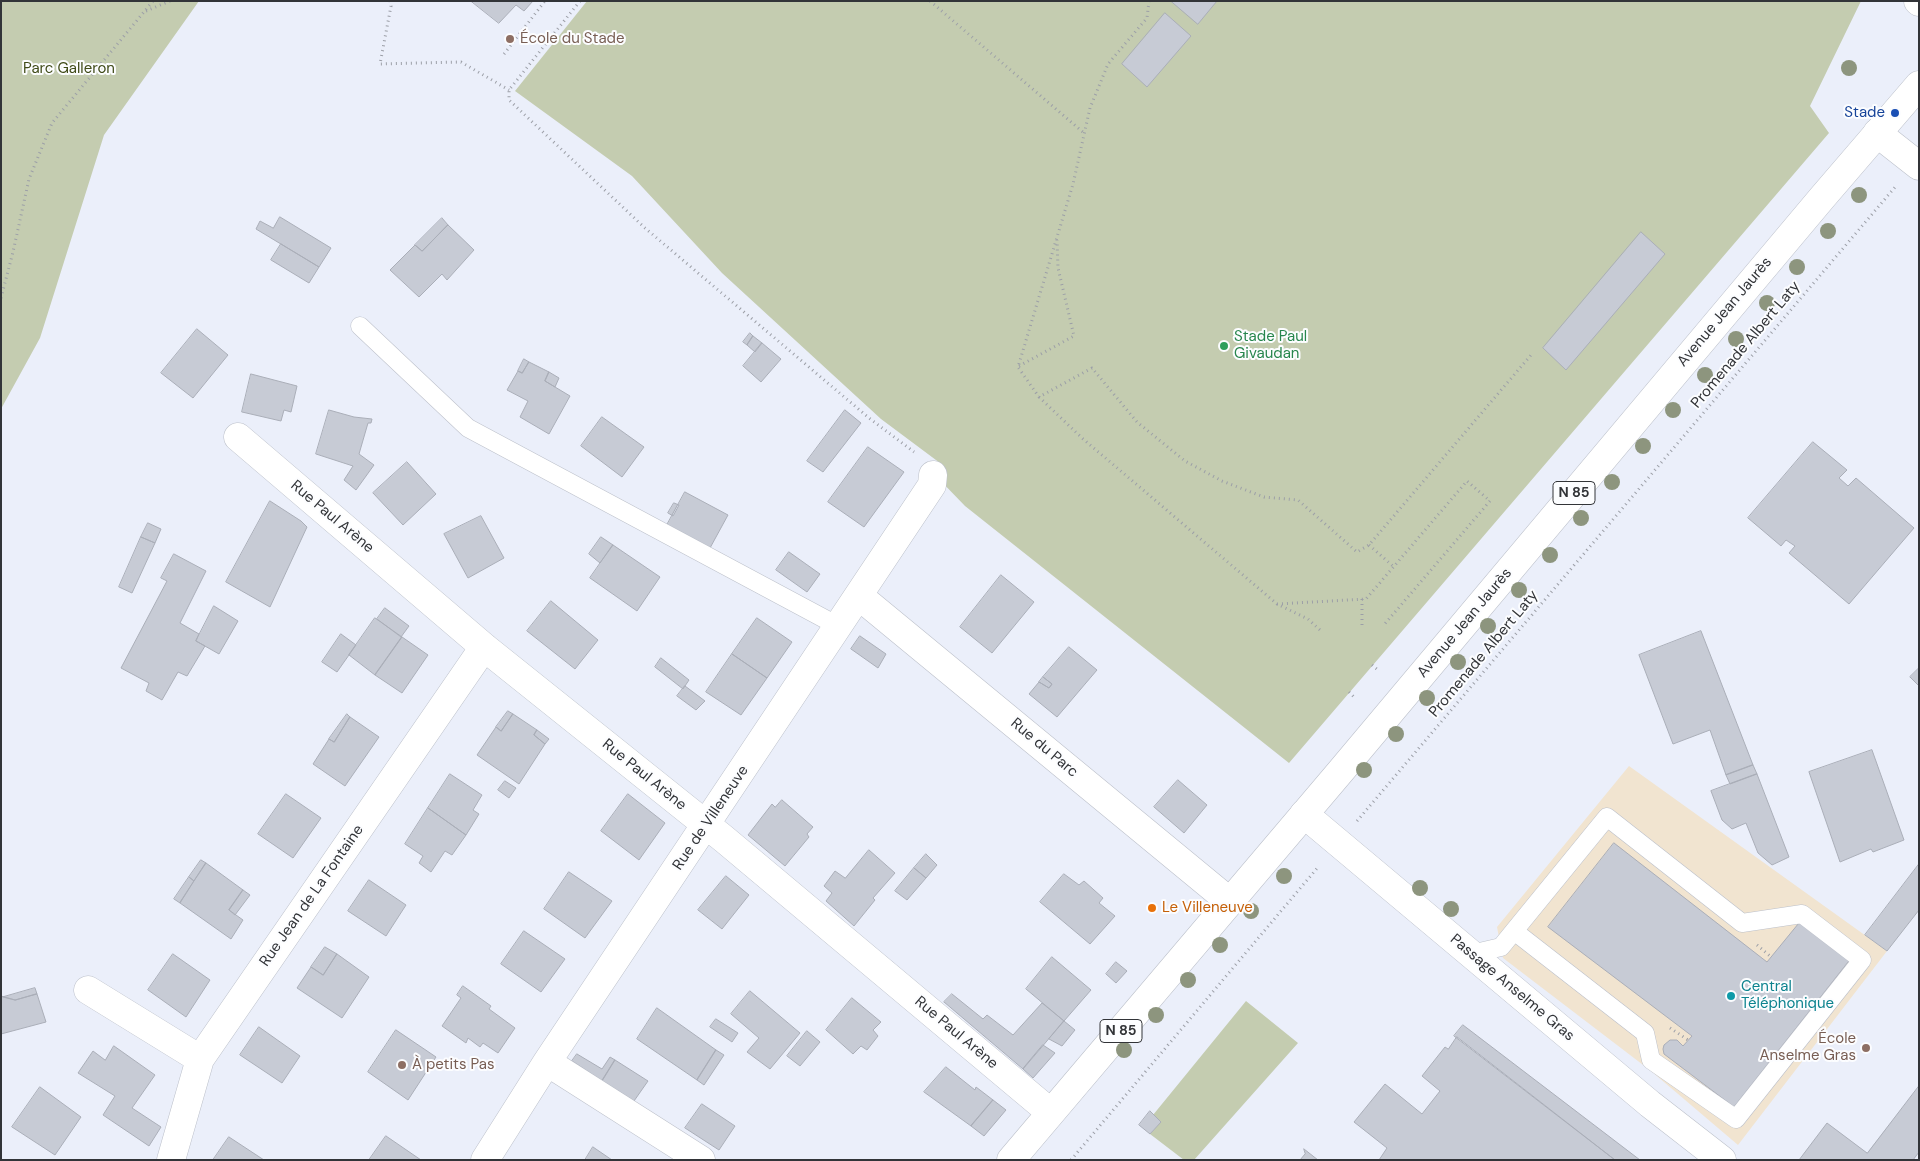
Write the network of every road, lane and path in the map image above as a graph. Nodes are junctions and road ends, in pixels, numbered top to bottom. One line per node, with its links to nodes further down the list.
1 (153, 1): 8 (path)
2 (170, 1): 8 (path)
3 (390, 1): 11 (path)
4 (545, 1): 9 (path)
5 (580, 1): 11 (path)
6 (930, 1): 12 (path)
7 (1149, 1): 12 (path)
8 (145, 11): 16 (path)
9 (504, 54)
10 (1919, 85): 13 (street, Avenue Jean Jaurès / N 85)
11 (509, 90): 22 (path)
12 (1084, 133): 15 (path)
13 (1877, 133): 14 (street); 37 (street, Avenue Jean Jaurès / N 85)
14 (1917, 165): 39 (path, Promenade Albert Laty)
15 (1057, 236): 19 (path); 19 (path)
16 (1, 298)
17 (360, 326): 29 (lane)
18 (1531, 355): 23 (path)
19 (1018, 367): 20 (path)
20 (1039, 397): 23 (path); 27 (path)
21 (238, 438): 32 (street, Rue Paul Arène)
22 (933, 475): 25 (street, Rue de Villeneuve)
23 (1369, 545): 24 (path)
24 (1394, 567): 26 (path); 30 (path)
25 (858, 596): 29 (street, Rue de Villeneuve); 40 (street, Rue du Parc)
26 (1362, 600): 27 (path); 28 (path)
27 (1277, 604): 31 (path)
28 (1362, 625)
29 (838, 626): 38 (street, Rue de Villeneuve)
30 (1383, 626)
31 (1320, 630)
32 (484, 647): 38 (street, Rue Paul Arène); 44 (street, Rue Jean de La Fontaine)
33 (1372, 665): 34 (path)
34 (1379, 671)
35 (1349, 692): 36 (path)
36 (1356, 699)
37 (1304, 814): 39 (street, Passage Anselme Gras); 40 (street, Avenue Jean Jaurès / N 85)
38 (706, 824): 45 (street, Rue de Villeneuve); 46 (street, Rue Paul Arène)
39 (1339, 843): 42 (street, Passage Anselme Gras); 51 (path, Promenade Albert Laty)
40 (1229, 901): 46 (street, Avenue Jean Jaurès / N 85)
41 (1514, 931): 41 (lane); 42 (lane)
42 (1471, 954): 52 (street, Passage Anselme Gras)
43 (88, 990): 44 (street)
44 (200, 1059): 47 (street, Rue Jean de La Fontaine)
45 (547, 1062): 48 (street, Rue de Villeneuve); 49 (street)
46 (1050, 1112): 50 (street, Avenue Jean Jaurès / N 85)
47 (171, 1160)
48 (485, 1160)
49 (701, 1160)
50 (1011, 1160)
51 (1071, 1160)
52 (1722, 1160)

